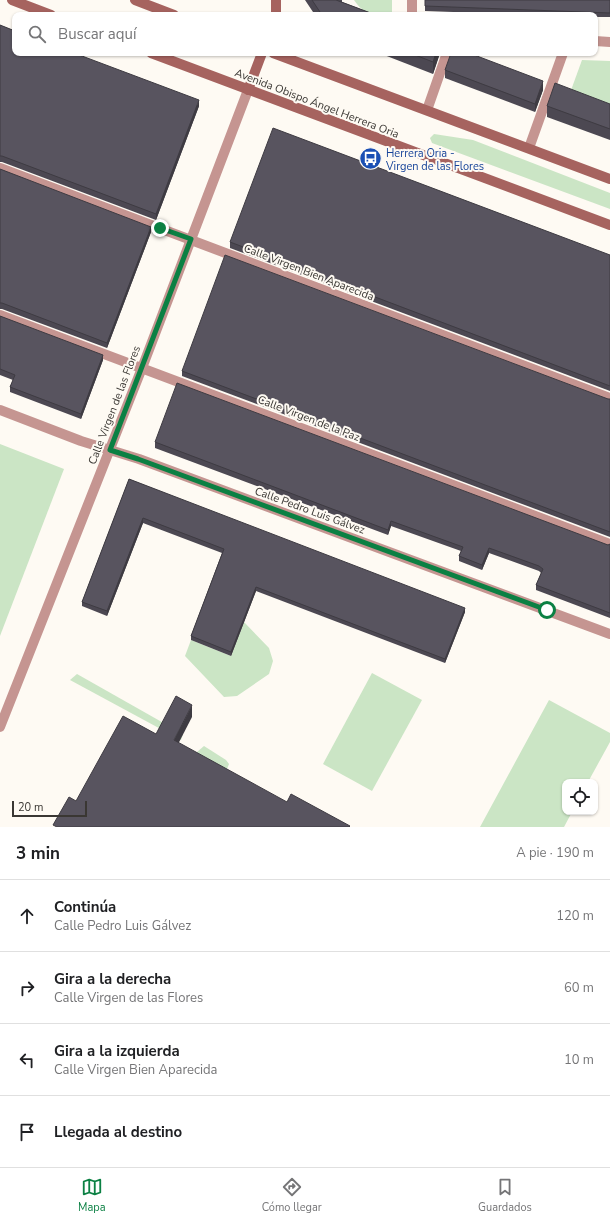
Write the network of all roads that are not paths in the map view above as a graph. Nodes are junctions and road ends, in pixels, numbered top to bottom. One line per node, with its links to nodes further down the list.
1 (12, 0): 5 (main road)
2 (134, 0): 6 (main road)
3 (276, 0): 7 (main road)
4 (412, 0): 8 (street)
5 (44, 12)
6 (166, 12)
7 (276, 12)
8 (412, 12)
9 (598, 41): 10 (street)
10 (610, 42)
11 (159, 56): 16 (main road, Avenida Obispo Ángel Herrera Oria)
12 (261, 56): 16 (main road)
13 (281, 56): 17 (main road)
14 (446, 56): 17 (street)
15 (562, 56): 18 (street)
16 (248, 90): 21 (main road, Avenida Obispo Ángel Herrera Oria); 22 (street, Calle Virgen de las Flores)
17 (427, 110): 18 (main road)
18 (529, 148): 20 (main road)
19 (0, 168): 22 (street, Calle Virgen Bien Aparecida)
20 (610, 179)
21 (610, 225)
22 (191, 239): 24 (street, Calle Virgen de las Flores); 25 (street, Calle Virgen Bien Aparecida)
23 (0, 315): 24 (street, Calle Virgen de la Paz)
24 (142, 368): 27 (street, Calle Virgen de las Flores); 28 (street, Calle Virgen de la Paz)
25 (610, 398)
26 (0, 410): 27 (street, Calle Pedro Luis Gálvez)
27 (110, 450): 29 (street, Calle Pedro Luis Gálvez); 30 (street, Calle Virgen de las Flores)
28 (610, 544)
29 (610, 634)
30 (0, 727)

